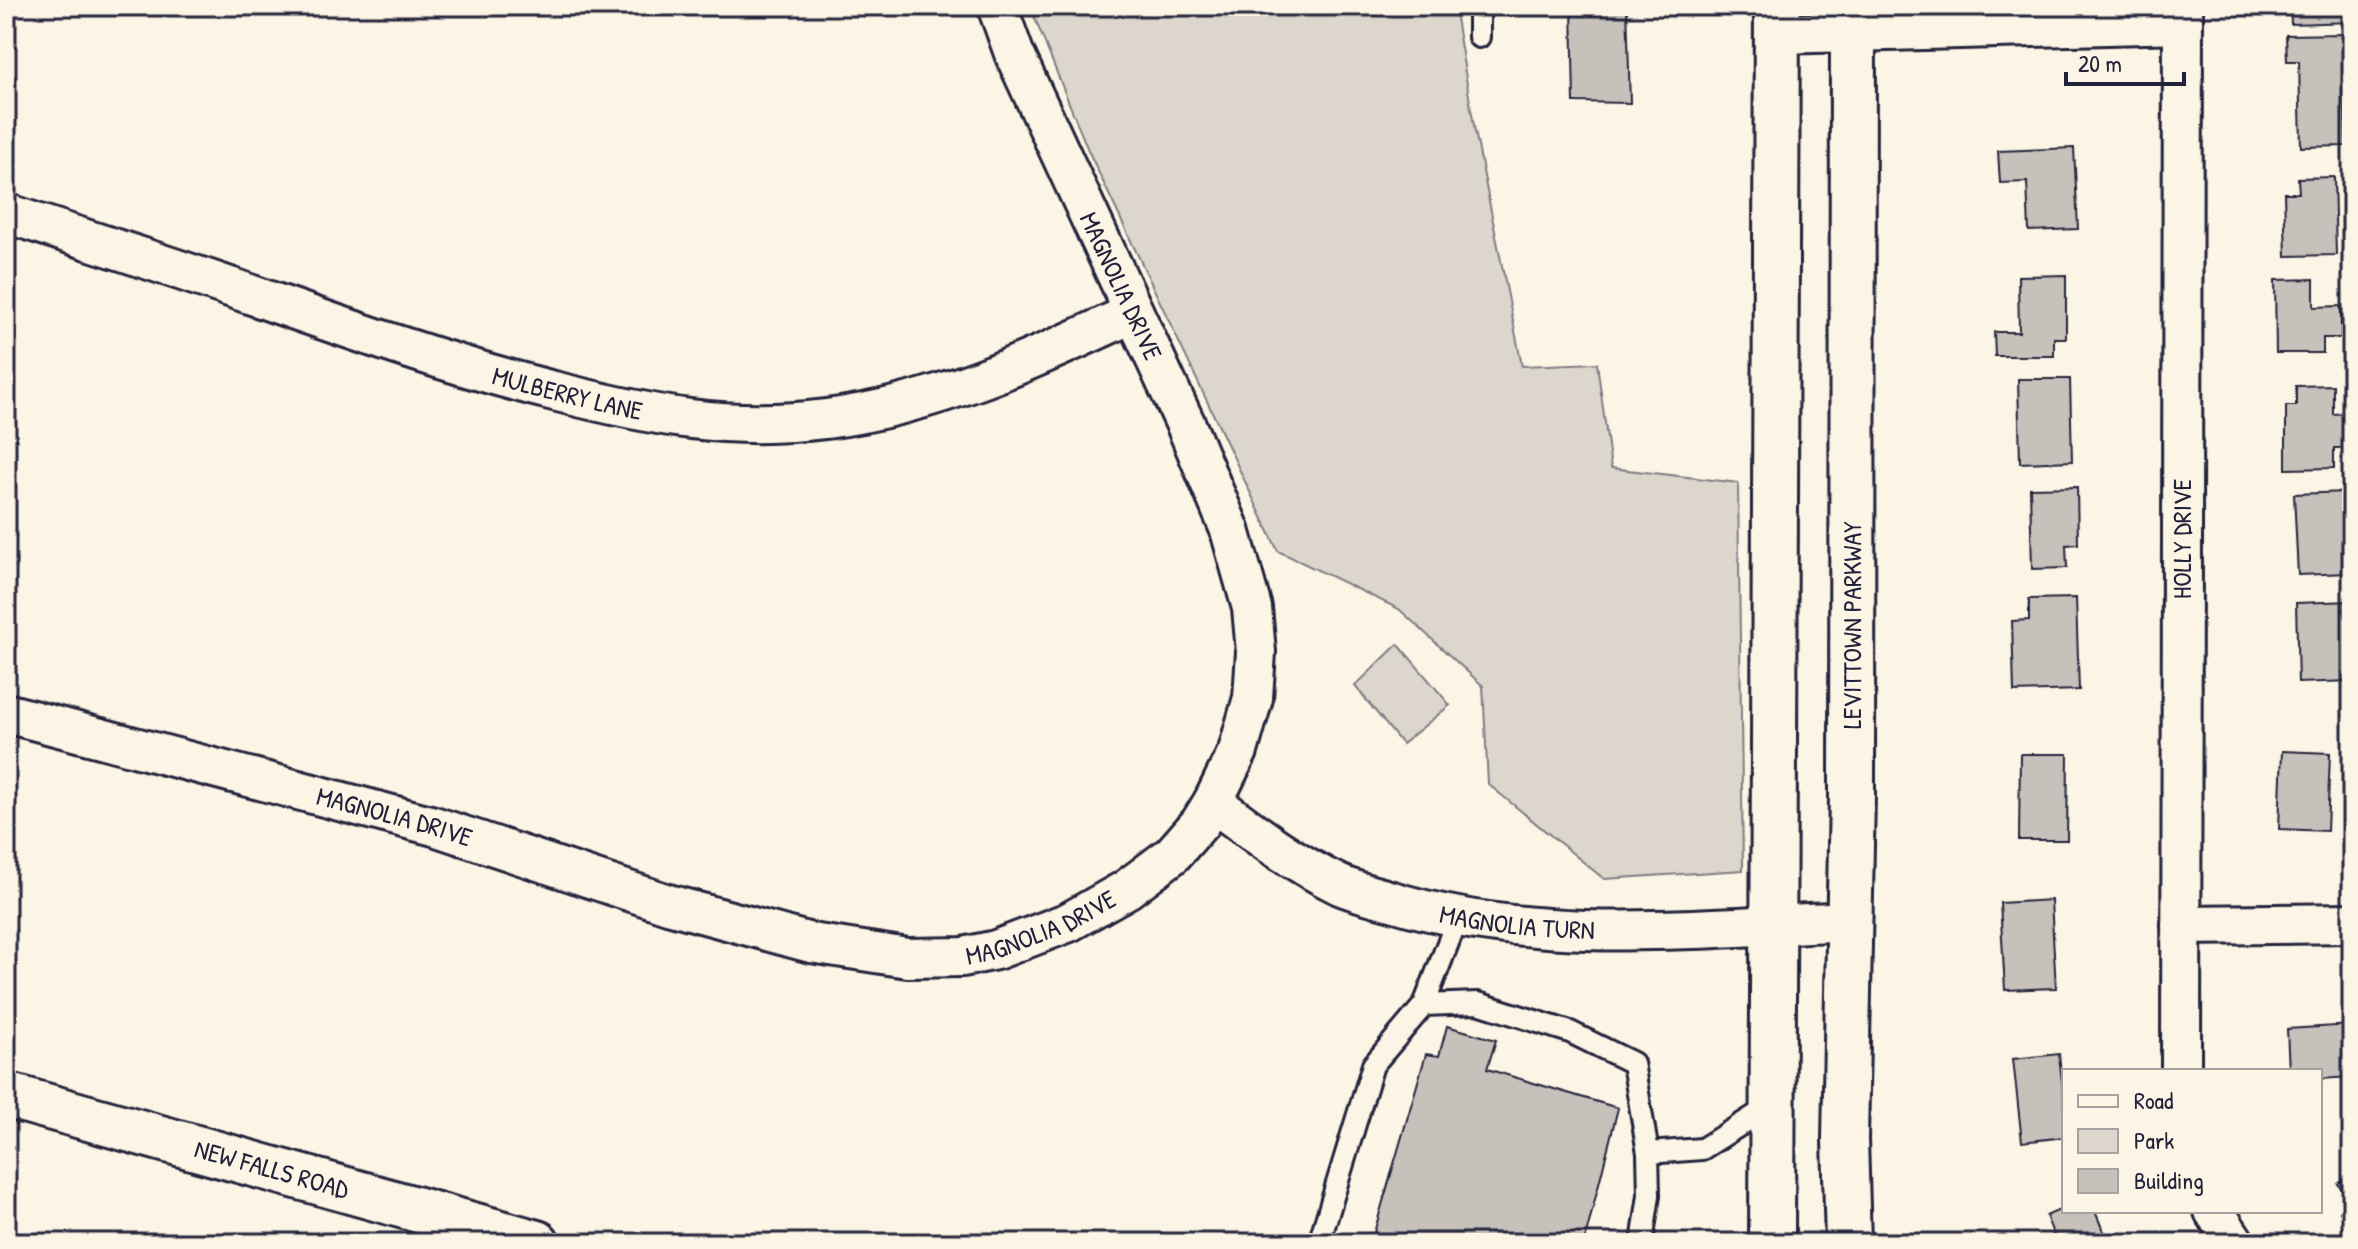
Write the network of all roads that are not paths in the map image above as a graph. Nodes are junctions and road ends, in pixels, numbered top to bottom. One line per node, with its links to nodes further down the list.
1 (997, 6): 8 (street, MAGNOLIA DRIVE)
2 (1479, 6): 6 (lane)
3 (2183, 14): 4 (street); 15 (street, HOLLY DRIVE)
4 (1854, 18): 5 (street); 12 (main road, LEVITTOWN PARKWAY)
5 (1778, 20): 14 (main road)
6 (1479, 37)
7 (6, 213): 8 (street, MULBERRY LANE)
8 (1133, 313): 10 (street, MAGNOLIA DRIVE)
9 (6, 713): 10 (street, MAGNOLIA DRIVE)
10 (1213, 802): 11 (street, MAGNOLIA TURN)
11 (1458, 917): 14 (street, MAGNOLIA TURN); 16 (lane)
12 (1849, 921): 14 (street, MAGNOLIA TURN); 26 (main road, LEVITTOWN PARKWAY)
13 (2352, 923): 15 (street)
14 (1773, 925): 19 (main road)
15 (2181, 925): 17 (street, HOLLY DRIVE)
16 (1424, 1005): 20 (lane); 23 (lane)
17 (2181, 1069)
18 (6, 1095): 22 (main road, NEW FALLS ROAD)
19 (1772, 1105): 20 (lane); 25 (main road)
20 (1648, 1153): 24 (lane)
21 (2215, 1213): 27 (street)
22 (537, 1243)
23 (1319, 1243)
24 (1642, 1243)
25 (1772, 1243)
26 (1848, 1243)
27 (2235, 1243)

